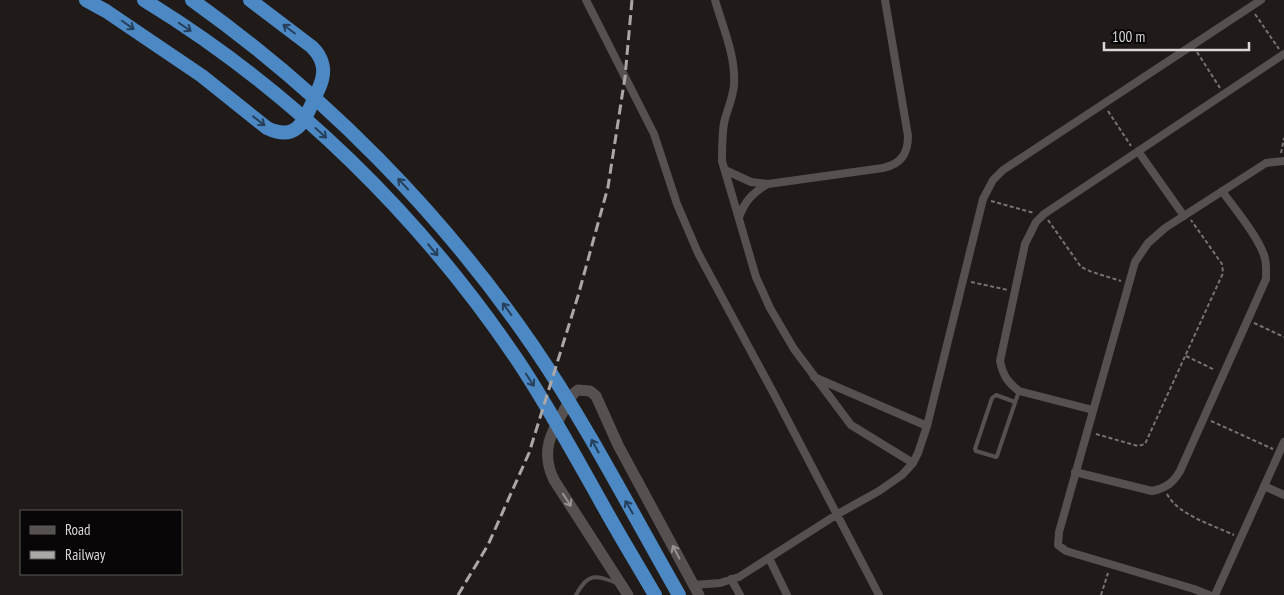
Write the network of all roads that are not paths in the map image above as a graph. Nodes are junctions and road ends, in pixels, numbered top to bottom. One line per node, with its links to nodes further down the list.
1 (86, 0): 4 (highway, one-way to 4)
2 (144, 0): 34 (highway, one-way to 34)
3 (192, 0): 35 (highway, one-way to 3)
4 (250, 0)
5 (586, 0): 27 (street)
6 (715, 0): 12 (street)
7 (884, 0): 13 (street)
8 (1262, 0): 21 (street)
9 (1284, 55): 10 (street)
10 (1137, 152): 15 (street); 18 (street)
11 (1283, 161): 14 (street)
12 (725, 170): 13 (street); 16 (street)
13 (768, 184): 16 (street)
14 (1222, 191): 15 (street); 24 (street)
15 (1186, 215): 20 (street)
16 (739, 217): 17 (street)
17 (814, 377): 21 (street); 23 (street)
18 (1018, 391): 19 (lane); 20 (street)
19 (1015, 402): 19 (lane)
20 (1093, 410): 24 (street)
21 (927, 426): 23 (street)
22 (1284, 442): 25 (street)
23 (913, 462): 27 (street)
24 (1075, 472): 39 (street)
25 (1264, 486): 26 (street); 40 (street)
26 (1284, 495)
27 (836, 515): 28 (street); 38 (street)
28 (768, 558): 29 (street); 37 (street)
29 (731, 579): 31 (street); 36 (street)
30 (622, 584): 31 (street, one-way to 30); 32 (lane); 33 (street)
31 (697, 590)
32 (576, 595)
33 (628, 595)
34 (654, 595)
35 (679, 595)
36 (740, 595)
37 (787, 595)
38 (879, 595)
39 (1209, 595)
40 (1215, 595)

